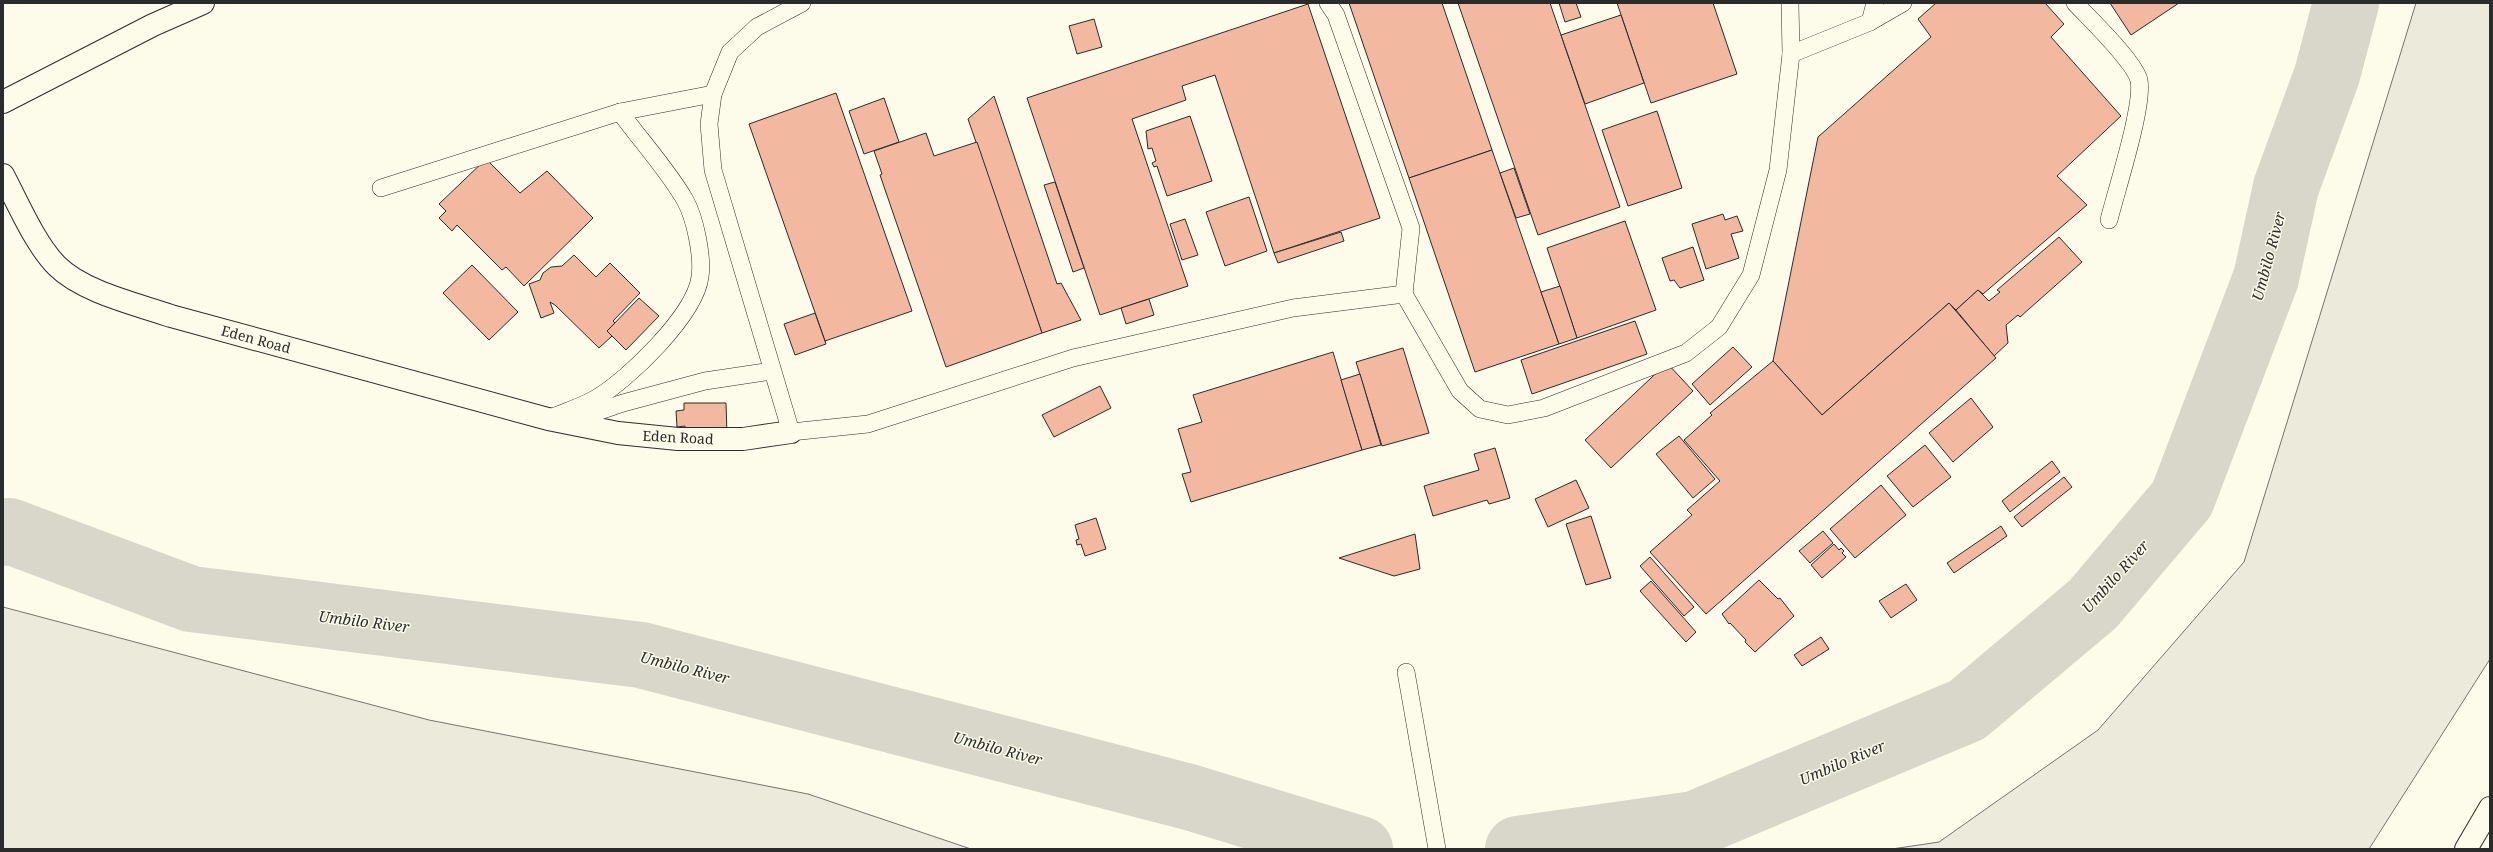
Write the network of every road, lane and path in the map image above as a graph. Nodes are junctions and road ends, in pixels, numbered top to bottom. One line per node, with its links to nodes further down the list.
1 (203, 3): 11 (main road)
2 (802, 3): 10 (lane)
3 (1328, 3): 16 (lane)
4 (1790, 3): 9 (lane)
5 (1875, 3): 8 (lane)
6 (1903, 3): 8 (lane)
7 (2075, 3): 15 (lane)
8 (1870, 22): 9 (lane)
9 (1791, 54): 16 (lane)
10 (712, 94): 12 (lane); 17 (lane)
11 (3, 102)
12 (620, 112): 14 (lane); 18 (lane)
13 (3, 175): 18 (main road, Eden Road)
14 (381, 188)
15 (2109, 220)
16 (1404, 294): 19 (lane)
17 (772, 370): 18 (lane); 19 (lane)
18 (557, 421): 19 (main road, Eden Road)
19 (791, 432)
20 (1406, 672): 22 (lane)
21 (2490, 808): 23 (main road)
22 (1437, 849)
23 (2466, 849)

